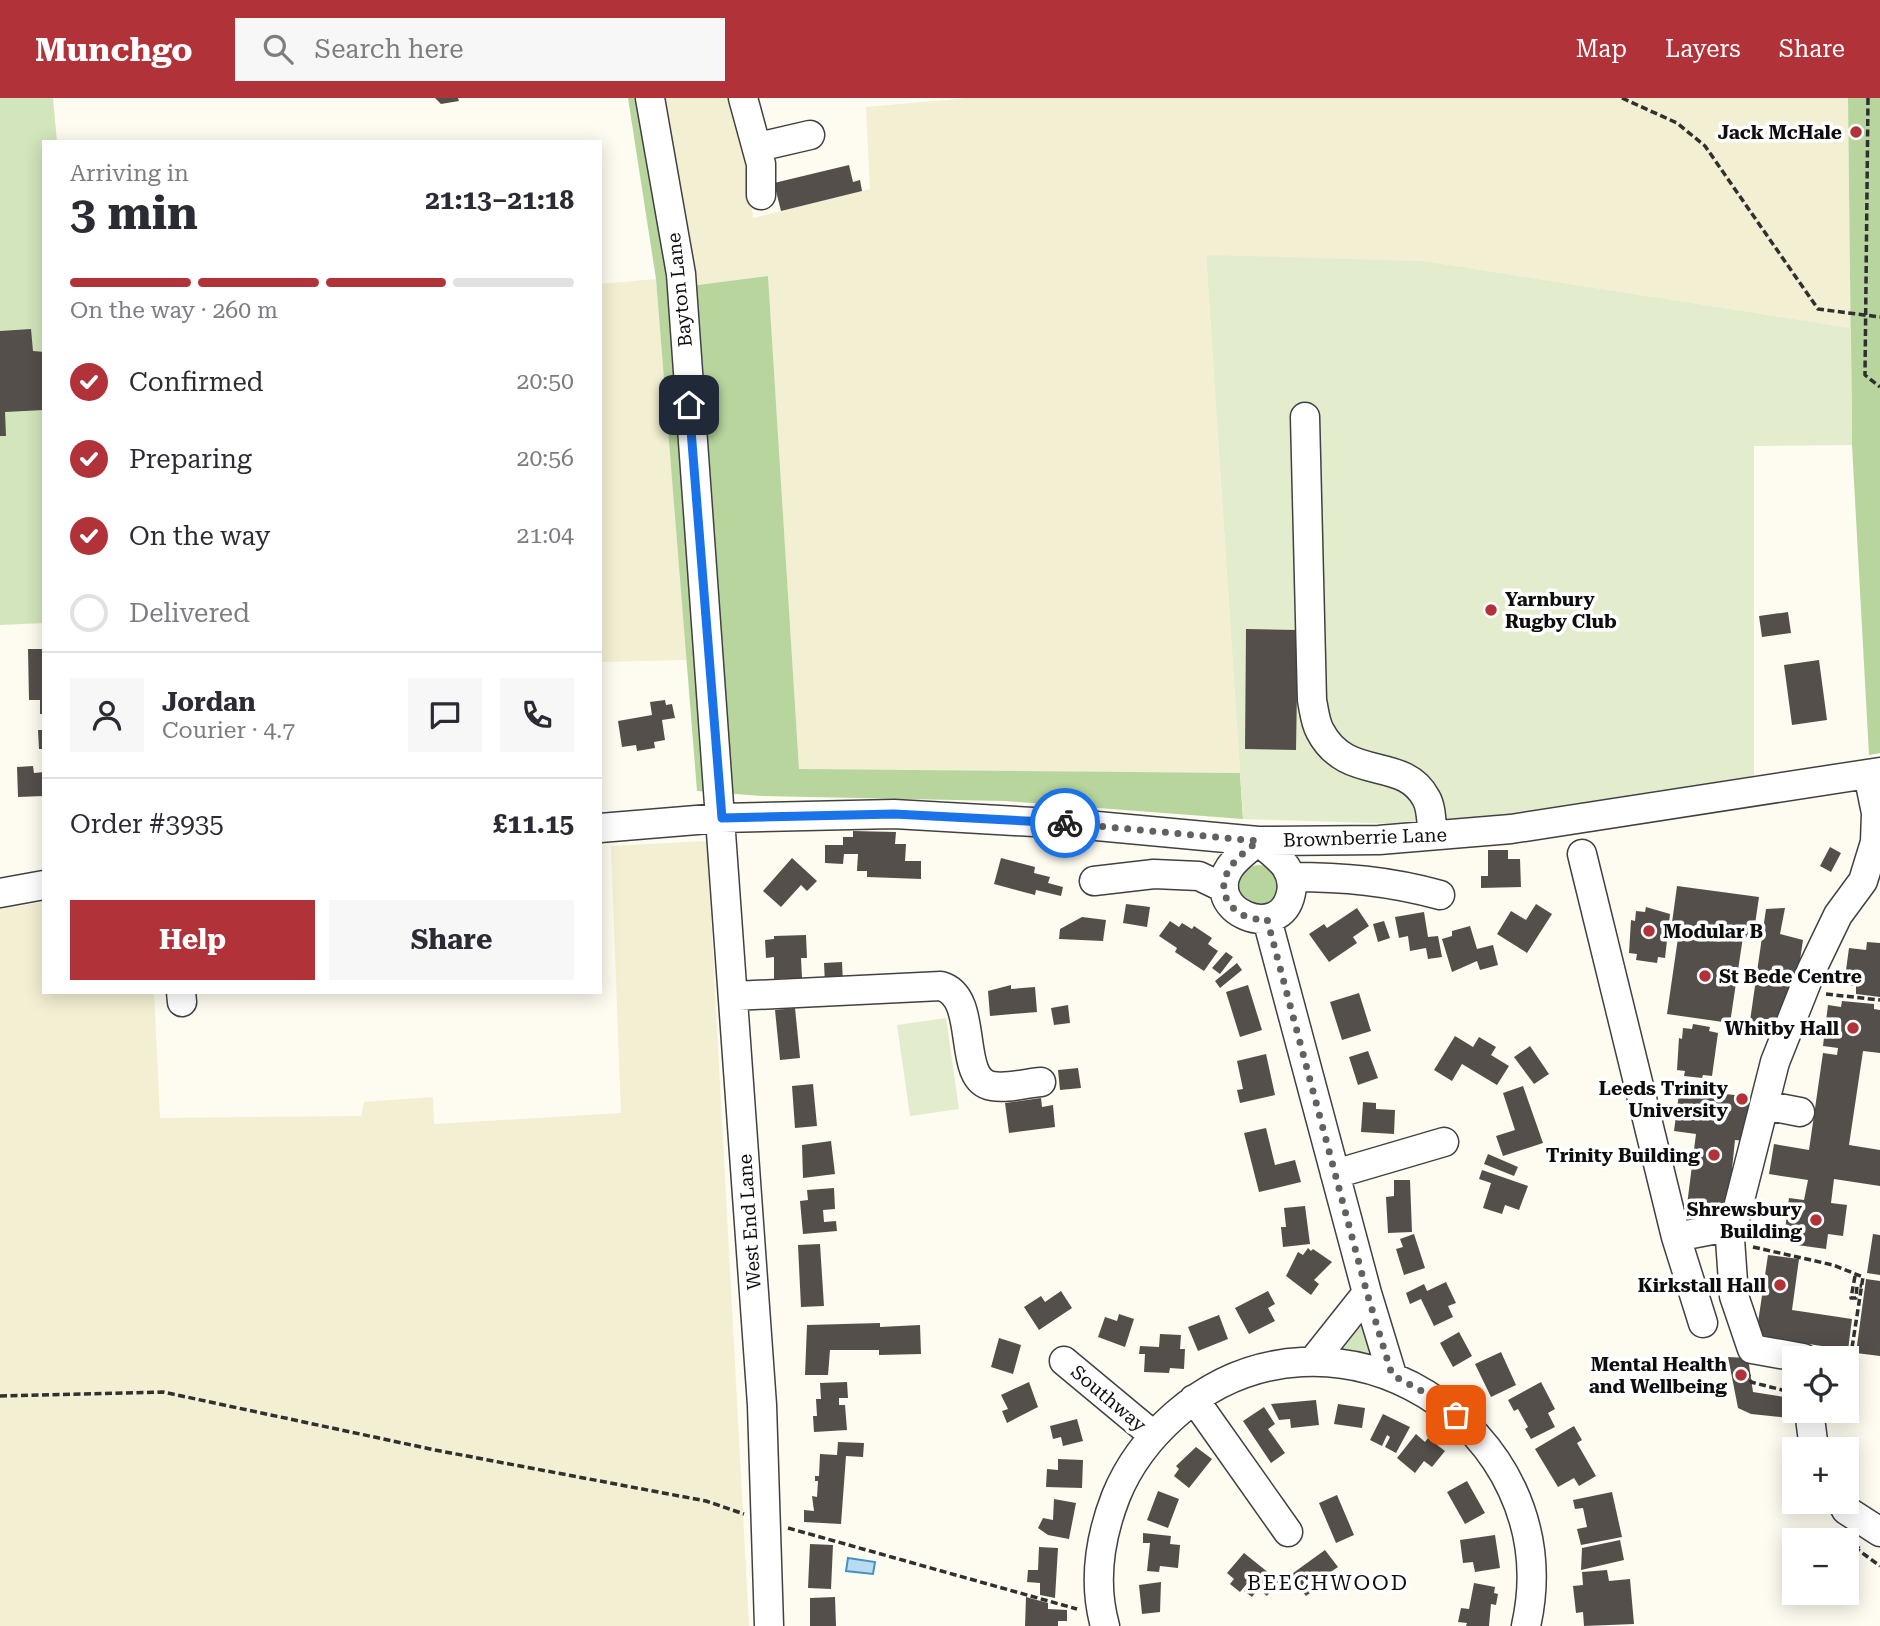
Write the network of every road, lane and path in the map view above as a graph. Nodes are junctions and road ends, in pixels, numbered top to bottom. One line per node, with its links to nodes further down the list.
1 (650, 98): 13 (street, Bayton Lane)
2 (743, 98): 6 (street)
3 (1622, 98): 8 (path)
4 (1868, 98): 8 (path)
5 (810, 135): 6 (street)
6 (758, 147): 7 (street)
7 (761, 195)
8 (1866, 317): 9 (path); 10 (path)
9 (1880, 317)
10 (1880, 387)
11 (1305, 416): 15 (street)
12 (1874, 773): 15 (street, Brownberrie Lane); 25 (street)
13 (722, 818): 14 (street, Brownberrie Lane); 16 (street, Brownberrie Lane); 26 (street, West End Lane)
14 (602, 828)
15 (1433, 835): 16 (street, Brownberrie Lane)
16 (1258, 841): 18 (street); 21 (street)
17 (1582, 855): 34 (street)
18 (1291, 877): 23 (street); 24 (street)
19 (1094, 881): 21 (street)
20 (42, 885): 22 (street)
21 (1224, 888): 24 (street)
22 (0, 893)
23 (1440, 895)
24 (1267, 919): 32 (street)
25 (1803, 991): 27 (path); 29 (street)
26 (734, 996): 28 (street); 48 (street, West End Lane)
27 (1880, 1000)
28 (1041, 1082)
29 (1764, 1105): 30 (street); 33 (street)
30 (1800, 1112)
31 (1444, 1142): 32 (street)
32 (1335, 1174): 37 (street)
33 (1731, 1235): 34 (street); 35 (path); 40 (street)
34 (1676, 1237): 38 (street)
35 (1855, 1276): 36 (path); 36 (path)
36 (1862, 1286): 39 (path)
37 (1367, 1293): 42 (street); 43 (street)
38 (1703, 1323)
39 (1852, 1346)
40 (1782, 1354)
41 (1064, 1362): 46 (street, Southway)
42 (1313, 1362): 43 (street, Southway); 45 (street, Southway)
43 (1392, 1375): 53 (street, Southway)
44 (0, 1396): 48 (path)
45 (1194, 1399): 46 (street, Southway); 49 (street)
46 (1153, 1435): 51 (street, Southway)
47 (1851, 1514): 50 (street)
48 (766, 1522): 51 (path); 52 (street, West End Lane)
49 (1288, 1532)
50 (1872, 1532)
51 (1104, 1621)
52 (769, 1626)
53 (1526, 1626)

